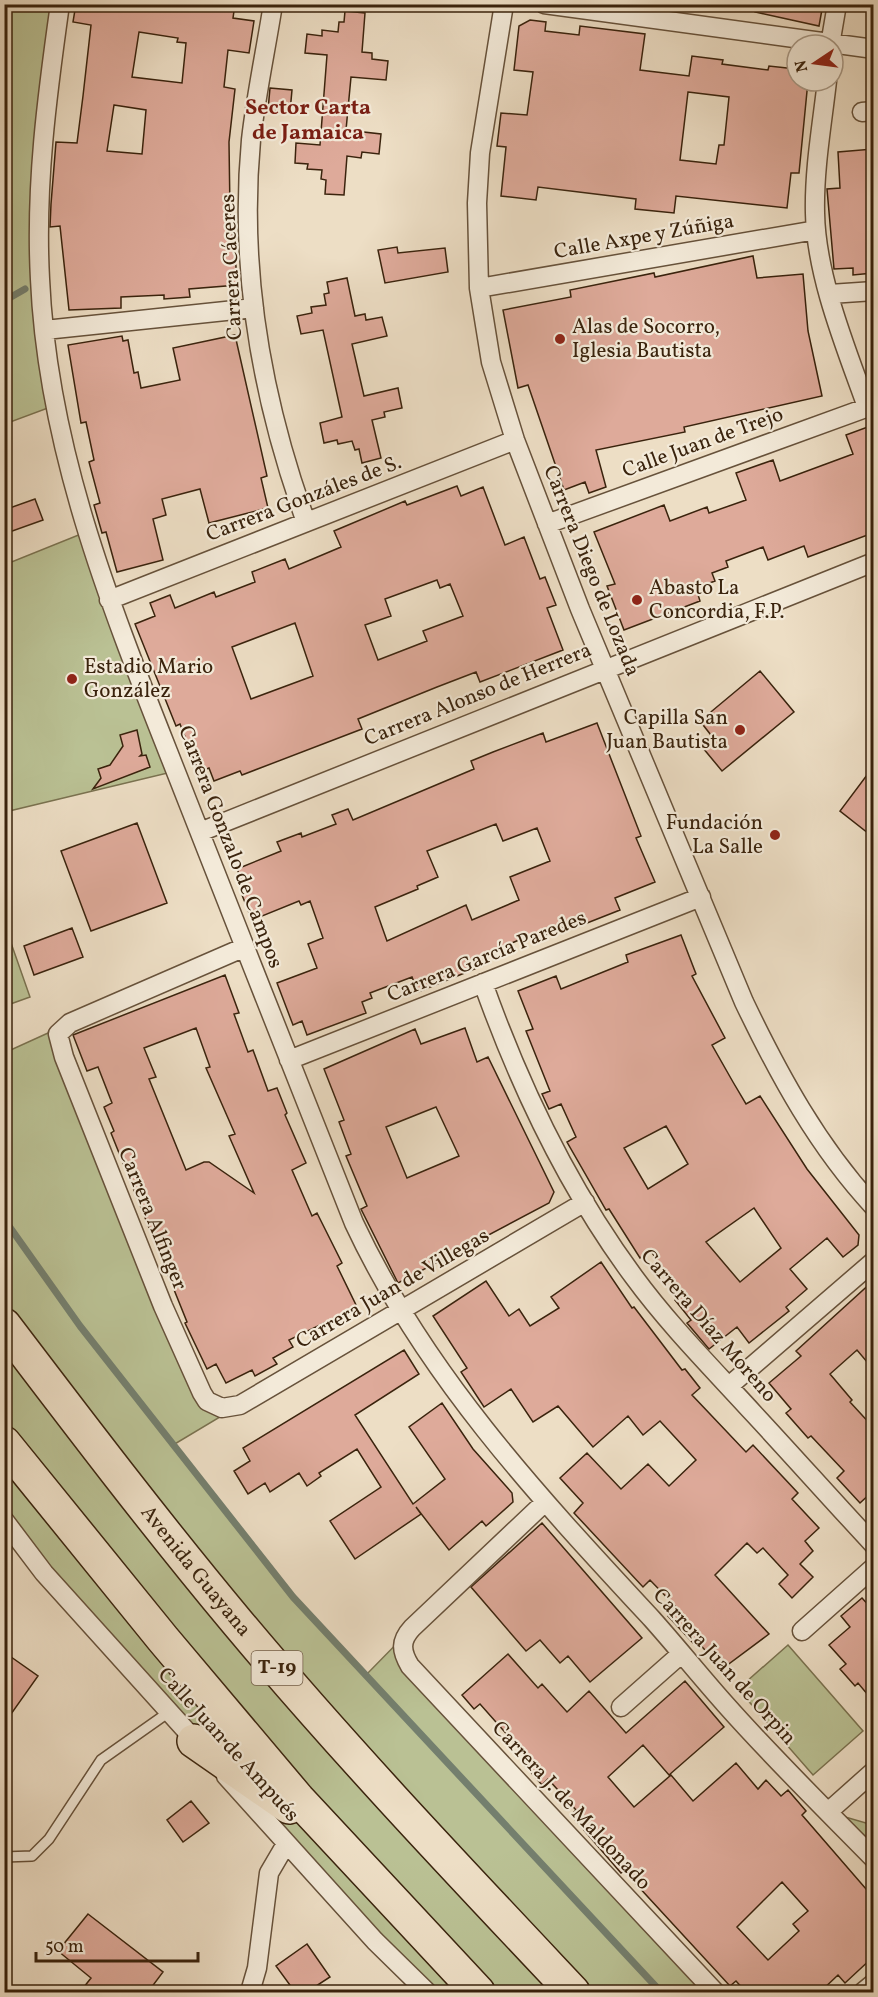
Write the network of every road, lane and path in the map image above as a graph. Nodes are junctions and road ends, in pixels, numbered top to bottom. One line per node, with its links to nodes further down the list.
1 (60, 4): 16 (street, Carrera Gonzalo de Campos)
2 (273, 4): 15 (street, Carrera Cáceres)
3 (504, 4): 12 (street, Carrera Diego de Lozada)
4 (544, 4): 7 (street)
5 (837, 4): 6 (street)
6 (832, 33)
7 (785, 38)
8 (845, 46): 9 (street)
9 (873, 49)
10 (825, 93): 11 (street)
11 (816, 230): 12 (street, Calle Axpe y Zúñiga); 14 (street)
12 (479, 288): 18 (street, Carrera Diego de Lozada)
13 (873, 291): 14 (street)
14 (830, 294): 17 (street)
15 (254, 308): 16 (street); 19 (street, Carrera Cáceres)
16 (45, 330): 22 (street, Carrera Gonzalo de Campos)
17 (870, 406): 20 (street, Calle Juan de Trejo)
18 (515, 440): 19 (street, Carrera Gonzáles de S.); 20 (street, Carrera Diego de Lozada)
19 (306, 522): 22 (street, Carrera Gonzáles de S.)
20 (547, 524): 23 (street, Carrera Diego de Lozada)
21 (873, 562): 23 (street, Carrera Alonso de Herrera)
22 (109, 600): 24 (street, Carrera Gonzalo de Campos)
23 (605, 668): 24 (street, Carrera Alonso de Herrera); 25 (street, Carrera Diego de Lozada)
24 (200, 831): 26 (street, Carrera Gonzalo de Campos)
25 (701, 897): 27 (street, Carrera García Paredes); 30 (street, Carrera Diego de Lozada)
26 (245, 947): 28 (street, Carrera Gonzalo de Campos); 35 (street, Carrera Alfinger)
27 (483, 983): 28 (street, Carrera García Paredes); 29 (street, Carrera Díaz Moreno)
28 (289, 1060): 32 (street, Carrera Gonzalo de Campos)
29 (585, 1202): 32 (street, Carrera Juan de Villegas); 34 (street, Carrera Díaz Moreno)
30 (873, 1207)
31 (873, 1261): 34 (street)
32 (401, 1310): 35 (street, Carrera Juan de Villegas); 37 (street, Carrera Gonzalo de Campos)
33 (4, 1324): 56 (highway, Avenida Guayana / T-19)
34 (729, 1386): 39 (street, Carrera Díaz Moreno)
35 (222, 1408)
36 (4, 1443): 48 (highway)
37 (544, 1503): 42 (street, Carrera Juan de Orpin); 57 (street, Carrera J. de Maldonado)
38 (4, 1520): 44 (street, Calle Juan de Ampués)
39 (873, 1545)
40 (873, 1567): 41 (street)
41 (802, 1631)
42 (681, 1654): 43 (street); 47 (street, Carrera Juan de Orpin)
43 (621, 1707)
44 (169, 1712): 45 (street, Calle Juan de Ampués); 50 (lane)
45 (194, 1741): 48 (highway); 49 (street, Calle Juan de Ampués)
46 (873, 1771): 47 (street)
47 (828, 1812): 51 (street, Carrera Juan de Orpin)
48 (332, 1837): 55 (highway)
49 (286, 1844): 53 (street); 54 (street, Calle Juan de Ampués)
50 (4, 1857)
51 (873, 1859)
52 (873, 1983): 58 (street)
53 (250, 1992)
54 (426, 1992)
55 (478, 1992)
56 (573, 1992)
57 (715, 1992)
58 (863, 1992)

